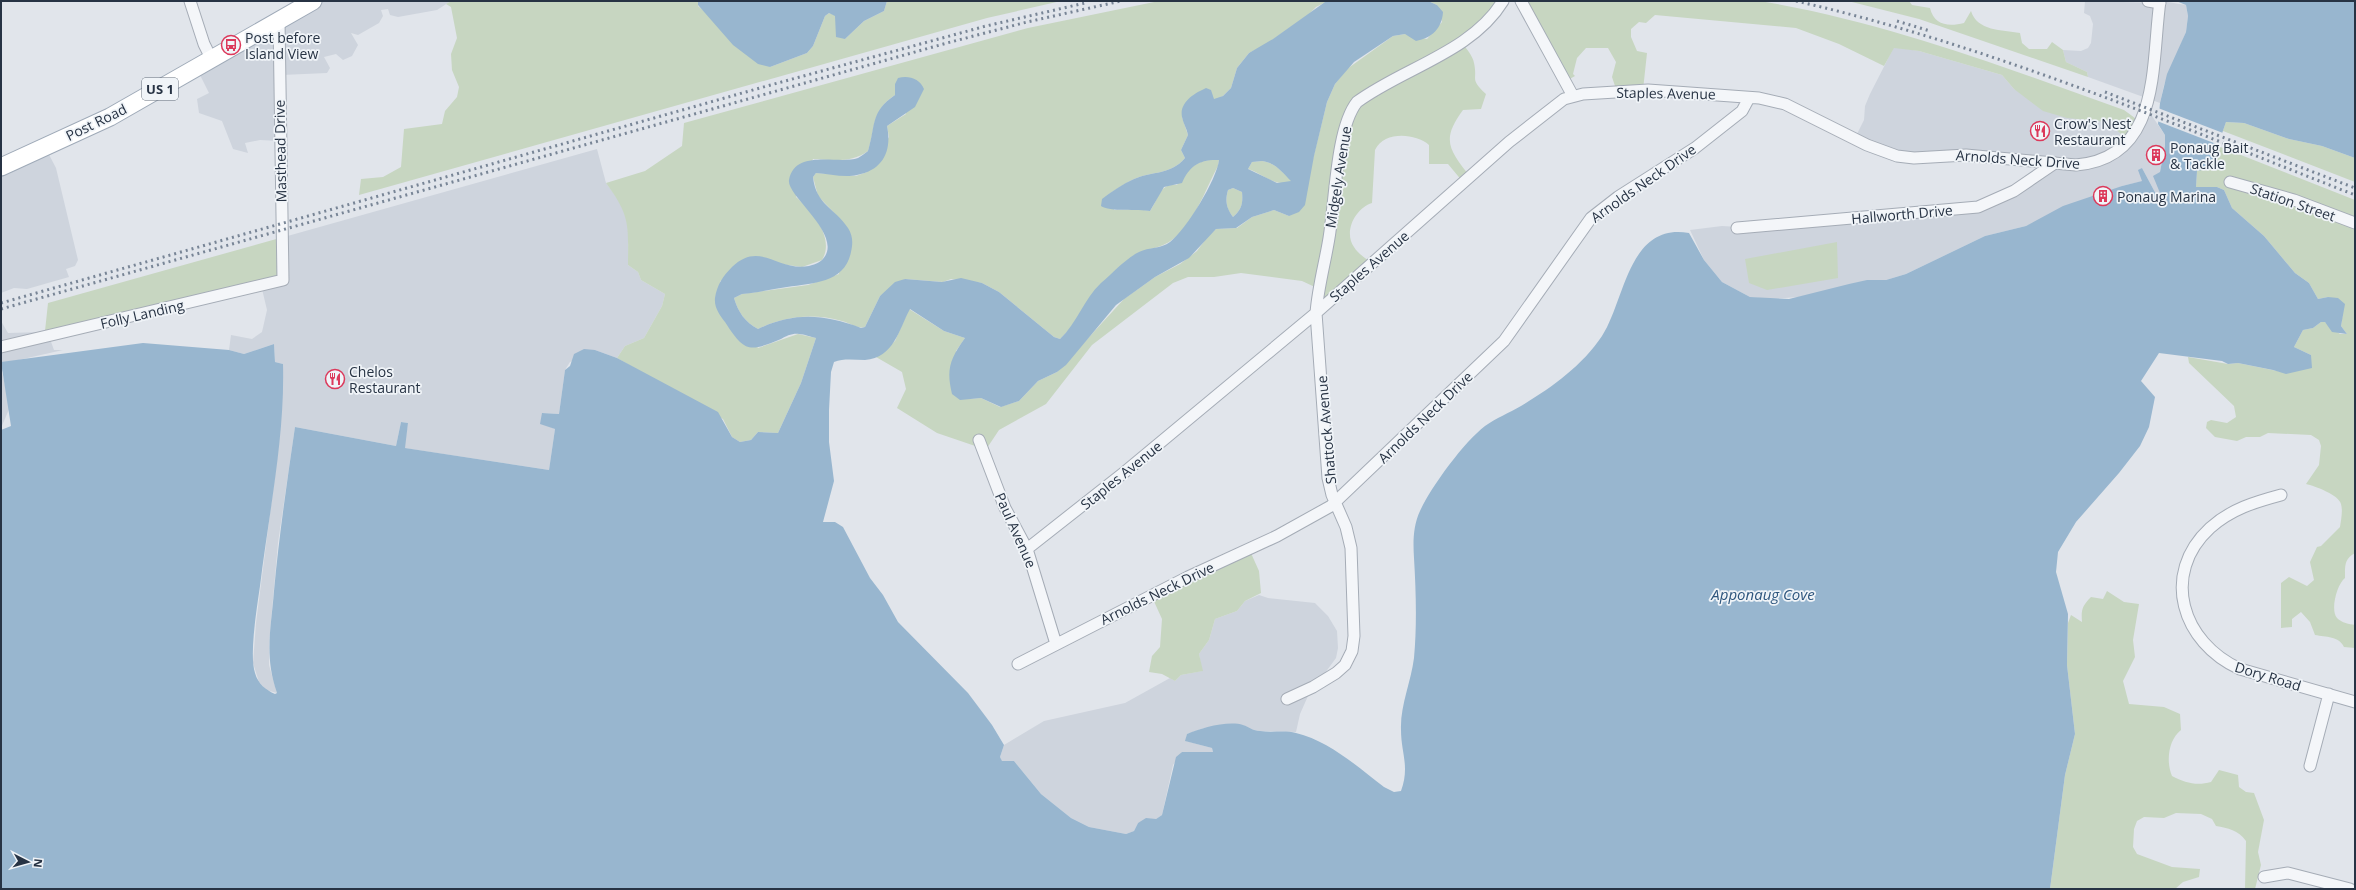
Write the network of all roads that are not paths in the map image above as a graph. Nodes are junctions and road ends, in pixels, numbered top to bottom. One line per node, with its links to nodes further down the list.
1 (190, 1): 8 (street)
2 (313, 1): 7 (main road, Post Road / US 1)
3 (1503, 1): 17 (street, Midgely Avenue)
4 (1521, 1): 9 (street)
5 (2148, 1): 6 (street)
6 (2160, 2): 11 (street, Arnolds Neck Drive)
7 (279, 21): 8 (main road, Post Road / US 1); 16 (street, Masthead Drive)
8 (212, 60): 12 (main road, Post Road / US 1)
9 (1573, 96): 10 (street, Staples Avenue); 17 (street, Staples Avenue)
10 (1749, 98): 11 (street, Arnolds Neck Drive); 21 (street, Arnolds Neck Drive)
11 (2055, 163): 15 (street, Hallworth Drive)
12 (1, 167)
13 (2230, 182): 14 (street, Station Street)
14 (2355, 223)
15 (1737, 228)
16 (283, 280): 18 (street, Folly Landing)
17 (1316, 313): 21 (street, Shattock Avenue); 22 (street, Staples Avenue)
18 (1, 347)
19 (979, 440): 22 (street, Paul Avenue)
20 (2281, 494): 25 (street, Dory Road)
21 (1336, 502): 23 (street, Arnolds Neck Drive); 26 (street, Shattock Avenue)
22 (1027, 548): 23 (street, Paul Avenue)
23 (1056, 644): 24 (street, Arnolds Neck Drive)
24 (1018, 664)
25 (2328, 694): 27 (street, Dory Road); 28 (street)
26 (1287, 700)
27 (2355, 702)
28 (2310, 766)
29 (2264, 877): 30 (street)
30 (2350, 889)

